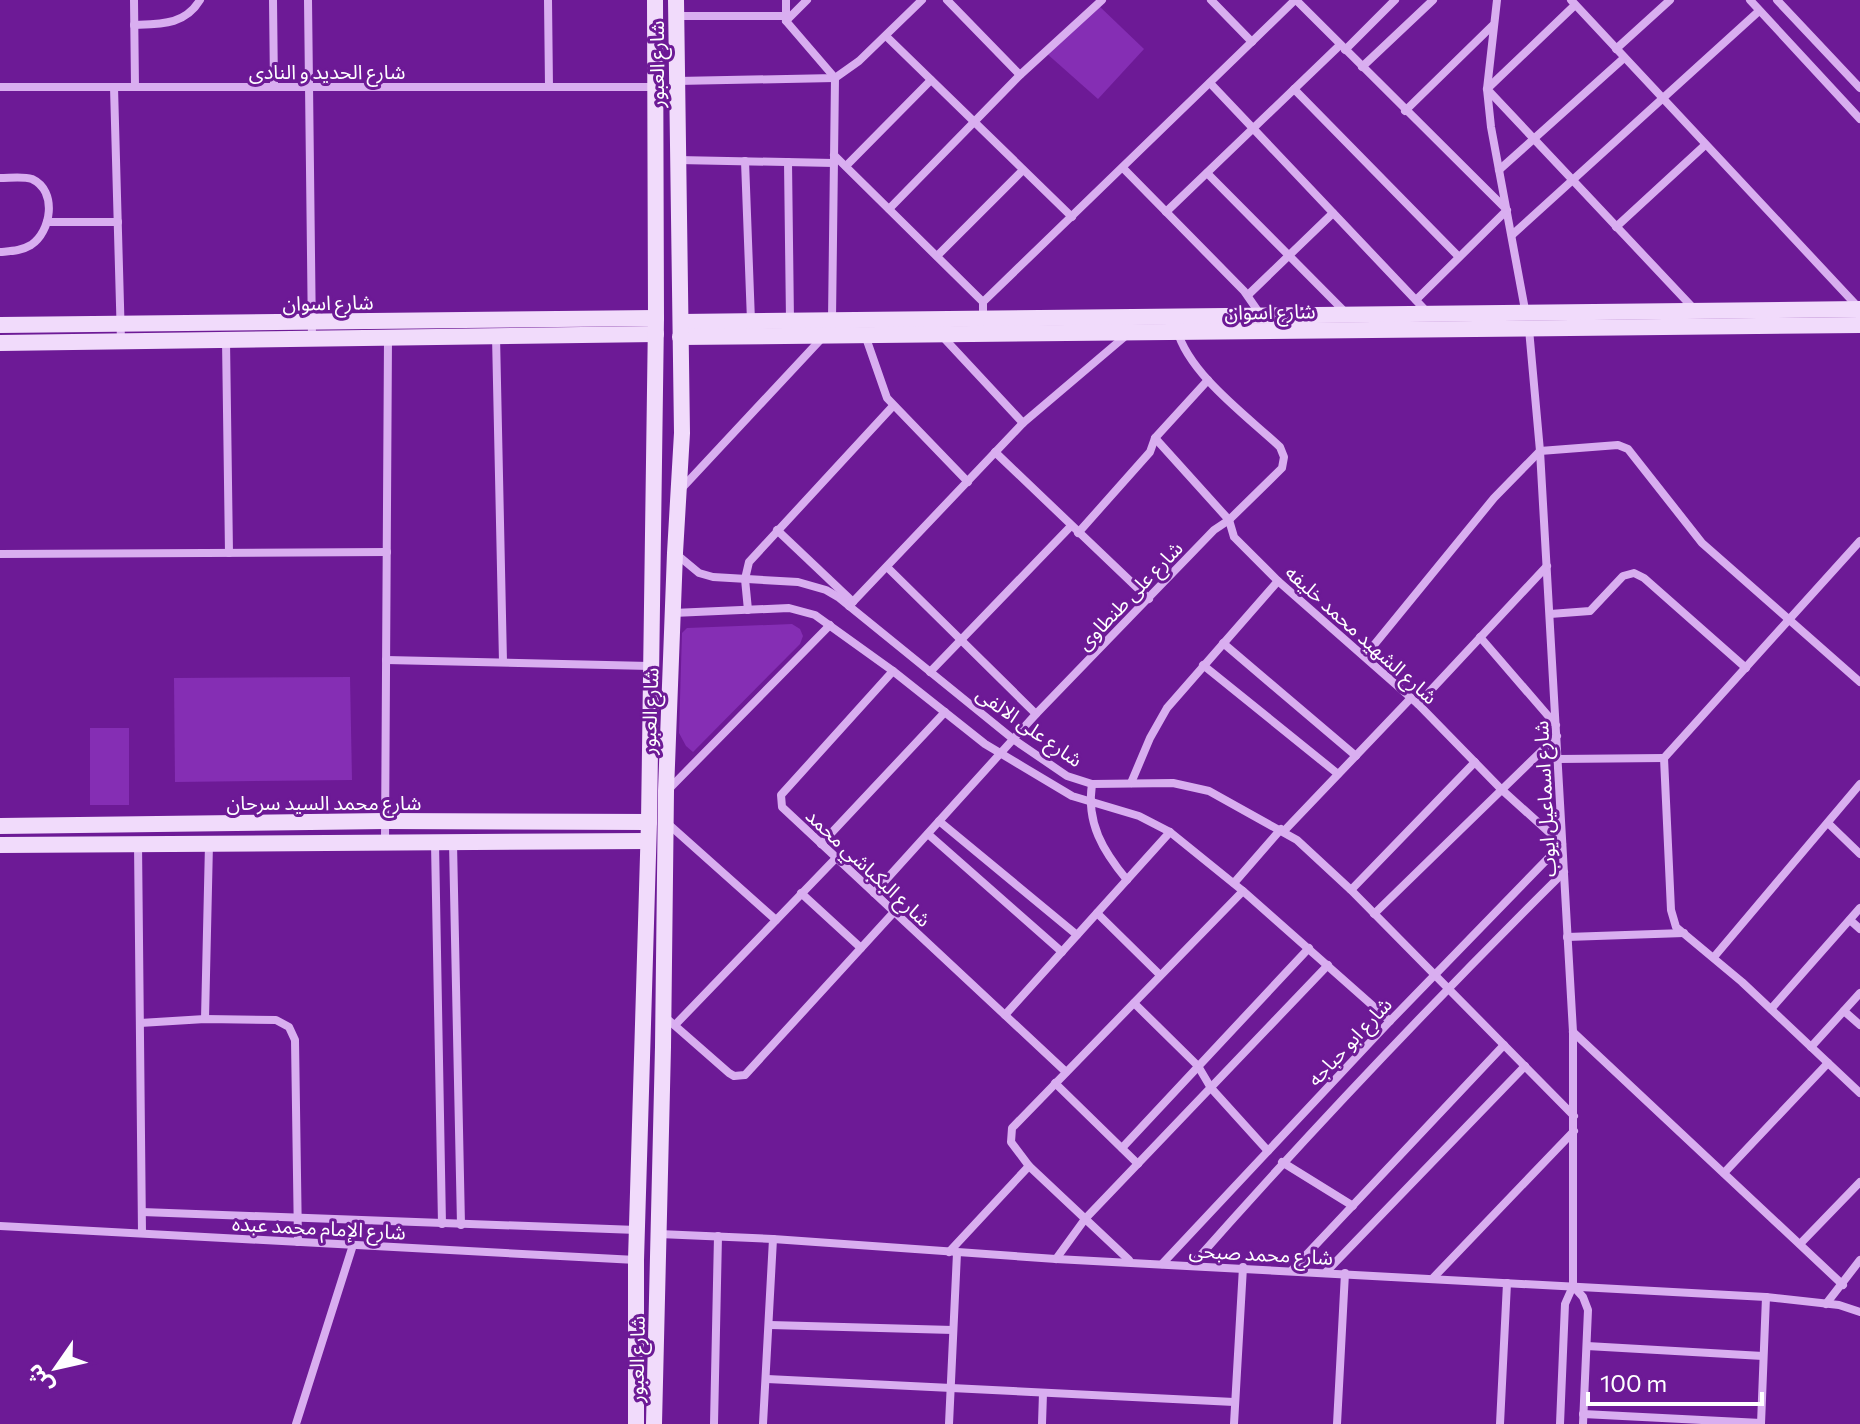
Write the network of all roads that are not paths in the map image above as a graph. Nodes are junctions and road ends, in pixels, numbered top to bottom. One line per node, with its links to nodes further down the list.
1 (134, 0): 24 (street)
2 (200, 0): 24 (street)
3 (273, 0): 42 (street)
4 (308, 0): 43 (street)
5 (548, 0): 44 (street)
6 (655, 0): 27 (street, شارع العبور)
7 (786, 0): 23 (street)
8 (807, 0): 23 (street)
9 (922, 0): 26 (street)
10 (947, 0): 34 (street)
11 (1102, 0): 34 (street)
12 (1211, 0): 29 (street)
13 (1295, 0): 29 (street); 30 (street)
14 (1395, 0): 30 (street)
15 (1433, 0): 33 (street)
16 (1497, 0): 25 (street, شارع اسماعيل ايوب)
17 (1670, 0): 31 (street)
18 (1750, 0): 22 (street)
19 (1777, 0): 46 (street)
20 (1573, 2): 31 (street); 48 (street)
21 (676, 8): 23 (street); 28 (street, شارع العبور)
22 (1759, 11): 49 (street); 51 (street)
23 (786, 19): 35 (street)
24 (134, 25): 41 (street)
25 (1492, 26): 48 (street, شارع اسماعيل ايوب); 50 (street)
26 (886, 36): 35 (street); 36 (street)
27 (655, 39): 28 (street); 45 (street, شارع العبور)
28 (676, 40): 37 (street, شارع العبور)
29 (1252, 42): 38 (street)
30 (1342, 47): 33 (street); 47 (street)
31 (1616, 49): 32 (street)
32 (1624, 58): 49 (street); 54 (street)
33 (1362, 67): 50 (street)
34 (1020, 75): 52 (street)
35 (835, 78): 37 (street); 56 (street)
36 (931, 80): 52 (street); 60 (street)
37 (676, 81): 57 (street, شارع العبور)
38 (1210, 83): 53 (street); 61 (street)
39 (0, 87): 40 (street, شارع الحديد و النادى)
40 (114, 87): 41 (street, شارع الحديد و النادى); 73 (street)
41 (135, 87): 42 (street, شارع الحديد و النادى)
42 (274, 87): 43 (street, شارع الحديد و النادى)
43 (309, 87): 44 (street, شارع الحديد و النادى); 97 (street)
44 (549, 87): 45 (street, شارع الحديد و النادى)
45 (654, 87): 95 (street, شارع العبور)
46 (1860, 88)
47 (1294, 89): 53 (street); 79 (street)
48 (1487, 89): 54 (street); 63 (street, شارع اسماعيل ايوب)
49 (1662, 100): 55 (street); 66 (street)
50 (1405, 111): 68 (street)
51 (1860, 119)
52 (974, 122): 62 (street); 67 (street)
53 (1253, 129): 64 (street); 70 (street)
54 (1534, 139): 63 (street); 66 (street)
55 (1704, 146): 74 (street); 82 (street)
56 (834, 159): 59 (street); 60 (street); 96 (street)
57 (678, 160): 58 (street); 98 (street, شارع العبور)
58 (745, 161): 59 (street); 88 (street)
59 (788, 162): 89 (street)
60 (846, 166): 67 (street)
61 (1123, 168): 69 (street); 71 (street)
62 (1023, 170): 71 (street); 77 (street)
63 (1499, 170): 68 (street, شارع اسماعيل ايوب)
64 (1207, 173): 69 (street); 78 (street)
65 (0, 178): 72 (street)
66 (1574, 182): 74 (street); 75 (street)
67 (889, 209): 77 (street)
68 (1507, 210): 75 (street, شارع اسماعيل ايوب); 79 (street)
69 (1166, 212): 80 (street)
70 (1333, 213): 78 (street); 81 (street)
71 (1072, 217): 83 (street)
72 (47, 222): 73 (street); 76 (street)
73 (118, 222): 91 (street)
74 (1616, 227): 84 (street)
75 (1512, 235): 87 (street, شارع اسماعيل ايوب)
76 (0, 252)
77 (937, 256): 83 (street)
78 (1289, 256): 80 (street); 86 (street)
79 (1459, 257): 81 (street)
80 (1248, 295): 90 (street)
81 (1416, 300): 85 (street)
82 (1860, 309): 84 (street, شارع اسوان)
83 (983, 310): 92 (street, شارع اسوان); 96 (street, شارع اسوان)
84 (1695, 311): 87 (street, شارع اسوان)
85 (1428, 314): 86 (street, شارع اسوان); 87 (street, شارع اسوان)
86 (1348, 315): 90 (street, شارع اسوان)
87 (1527, 320): 90 (street, شارع اسوان); 94 (street, شارع اسوان); 113 (street, شارع اسماعيل ايوب)
88 (751, 321): 89 (street, شارع اسوان); 98 (street, شارع اسوان)
89 (790, 321): 96 (street, شارع اسوان)
90 (1261, 323): 92 (street, شارع اسوان)
91 (119, 324): 93 (street, شارع اسوان); 97 (street, شارع اسوان); 105 (street)
92 (1176, 324): 99 (street, شارع اسوان); 107 (street, شارع على طنطاوى)
93 (0, 325)
94 (1860, 325)
95 (656, 326): 97 (street, شارع اسوان); 102 (street, شارع اسوان); 110 (street, شارع العبور)
96 (829, 328): 98 (street, شارع اسوان); 101 (street, شارع اسوان); 117 (street)
97 (312, 330): 103 (street, شارع اسوان); 104 (street, شارع اسوان)
98 (680, 330): 111 (street, شارع العبور)
99 (1131, 331): 100 (street, شارع اسوان); 109 (street)
100 (940, 334): 101 (street, شارع اسوان); 109 (street)
101 (865, 335): 108 (street)
102 (496, 336): 103 (street, شارع اسوان); 142 (street)
103 (388, 338): 122 (street)
104 (226, 340): 105 (street, شارع اسوان); 123 (street)
105 (121, 341): 106 (street, شارع اسوان)
106 (0, 343)
107 (1208, 380): 112 (street); 118 (street, شارع على طنطاوى)
108 (893, 406): 115 (street); 119 (street)
109 (1023, 423): 114 (street)
110 (654, 432): 111 (street); 116 (street, شارع العبور)
111 (682, 433): 117 (street, شارع العبور)
112 (1155, 438): 118 (street, شارع الشهيد محمد خليفه); 120 (street)
113 (1540, 451): 126 (street, شارع اسماعيل ايوب); 135 (street); 140 (street)
114 (995, 452): 115 (street); 120 (street)
115 (968, 482): 127 (street)
116 (652, 493): 117 (street); 144 (street, شارع العبور)
117 (678, 494): 124 (street, شارع العبور)
118 (1229, 520): 129 (street, شارع الشهيد محمد خليفه); 130 (street, شارع على طنطاوى)
119 (777, 530): 128 (street); 131 (street)
120 (1075, 530): 130 (street); 138 (street)
121 (1860, 541): 135 (street)
122 (387, 552): 123 (street); 141 (street)
123 (229, 553): 125 (street)
124 (675, 553): 128 (street, شارع على الالفى); 133 (street, شارع العبور)
125 (0, 554)
126 (1547, 566): 134 (street, شارع اسماعيل ايوب); 137 (street)
127 (887, 567): 131 (street); 138 (street)
128 (745, 579): 131 (street, شارع على الالفى); 132 (street)
129 (1278, 581): 139 (street); 140 (street, شارع الشهيد محمد خليفه)
130 (1149, 599): 151 (street, شارع على طنطاوى)
131 (851, 604): 147 (street, شارع على الالفى)
132 (748, 610): 133 (street, شارع على الالفى); 136 (street, شارع على الالفى)
133 (672, 613): 164 (street, شارع العبور)
134 (1550, 614): 145 (street); 152 (street, شارع اسماعيل ايوب)
135 (1789, 620): 145 (street); 148 (street)
136 (830, 625): 146 (street, شارع على الالفى); 164 (street)
137 (1480, 637): 149 (street); 152 (street)
138 (961, 640): 147 (street); 151 (street)
139 (1223, 643): 143 (street); 155 (street)
140 (1365, 656): 149 (street, شارع الشهيد محمد خليفه)
141 (386, 660): 142 (street); 166 (street)
142 (503, 662): 144 (street)
143 (1203, 665): 159 (street); 160 (street)
144 (650, 666): 168 (street, شارع العبور)
145 (1746, 668): 156 (street)
146 (893, 671): 150 (street, شارع على الالفى); 181 (street, شارع البكباشي محمد)
147 (930, 672): 153 (street, شارع على الالفى)
148 (1859, 681)
149 (1415, 701): 155 (street); 158 (street, شارع الشهيد محمد خليفه)
150 (945, 712): 154 (street, شارع على الالفى); 181 (street)
151 (1036, 714): 153 (street, شارع على طنطاوى)
152 (1557, 731): 157 (street, شارع اسماعيل ايوب); 163 (street)
153 (1013, 739): 154 (street, شارع على طنطاوى); 161 (street, شارع على الالفى)
154 (1001, 753): 165 (street, شارع على الالفى); 167 (street, شارع على طنطاوى)
155 (1356, 756): 159 (street)
156 (1664, 758): 157 (street); 200 (street)
157 (1558, 759): 182 (street, شارع اسماعيل ايوب)
158 (1475, 762): 163 (street, شارع الشهيد محمد خليفه); 189 (street)
159 (1338, 774): 172 (street)
160 (1131, 783): 161 (street, شارع على الالفى); 172 (street, شارع على الالفى)
161 (1092, 784): 165 (street)
162 (1860, 784): 170 (street)
163 (1501, 789): 182 (street, شارع الشهيد محمد خليفه); 196 (street)
164 (666, 791): 169 (street, شارع العبور)
165 (1089, 803): 173 (street, شارع على الالفى); 187 (street)
166 (385, 821): 168 (street, شارع محمد السيد سرحان); 171 (street, شارع محمد السيد سرحان); 177 (street)
167 (939, 821): 174 (street, شارع على طنطاوى); 201 (street)
168 (649, 822): 175 (street, شارع العبور)
169 (666, 822): 197 (street); 217 (street, شارع العبور)
170 (1828, 823): 184 (street); 206 (street)
171 (0, 826)
172 (1283, 830): 188 (street); 189 (street, شارع على الالفى)
173 (1170, 832): 187 (street); 188 (street, شارع على الالفى)
174 (928, 834): 192 (street, شارع على طنطاوى); 205 (street)
175 (648, 841): 179 (street, شارع محمد السيد سرحان); 222 (street, شارع العبور)
176 (138, 843): 180 (street, شارع محمد السيد سرحان); 183 (street, شارع محمد السيد سرحان); 219 (street)
177 (385, 843): 178 (street, شارع محمد السيد سرحان); 180 (street, شارع محمد السيد سرحان)
178 (435, 843): 179 (street, شارع محمد السيد سرحان); 248 (street)
179 (453, 843): 249 (street)
180 (209, 844): 216 (street)
181 (821, 844): 185 (street, شارع البكباشي محمد)
182 (1562, 844): 186 (street, شارع اسماعيل ايوب); 208 (street, شارع ابو حباجه)
183 (0, 845)
184 (1860, 854)
185 (836, 858): 191 (street); 192 (street, شارع البكباشي محمد)
186 (1564, 872): 202 (street, شارع اسماعيل ايوب); 210 (street, شارع ابو حباجه)
187 (1127, 880): 195 (street)
188 (1234, 883): 190 (street, شارع على الالفى)
189 (1351, 890): 196 (street, شارع على الالفى)
190 (1243, 891): 204 (street, شارع على الالفى); 209 (street)
191 (801, 893): 197 (street); 203 (street)
192 (874, 893): 194 (street, شارع البكباشي محمد)
193 (1860, 908): 198 (street)
194 (894, 912): 203 (street); 215 (street, شارع البكباشي محمد)
195 (1097, 913): 201 (street); 209 (street)
196 (1374, 914): 208 (street, شارع على الالفى)
197 (776, 920): 217 (street)
198 (1850, 920): 199 (street); 213 (street)
199 (1860, 929)
200 (1684, 933): 202 (street); 206 (street)
201 (1077, 935): 205 (street)
202 (1567, 937): 221 (street, شارع اسماعيل ايوب)
203 (861, 948): 217 (street)
204 (1309, 948): 207 (street, شارع على الالفى); 227 (street)
205 (1062, 952): 215 (street)
206 (1714, 957): 213 (street)
207 (1328, 965): 218 (street, شارع على الالفى); 232 (street)
208 (1434, 974): 210 (street, شارع على الالفى); 218 (street, شارع ابو حباجه)
209 (1160, 975): 212 (street)
210 (1447, 988): 223 (street, شارع على الالفى); 239 (street, شارع ابو حباجه)
211 (1860, 993): 214 (street)
212 (1134, 1003): 227 (street); 229 (street)
213 (1771, 1009): 225 (street)
214 (1844, 1011): 220 (street); 225 (street)
215 (1005, 1015): 229 (street, شارع البكباشي محمد)
216 (205, 1019): 219 (street); 246 (street)
217 (669, 1020): 224 (street, شارع العبور)
218 (1390, 1021): 238 (street, شارع ابو حباجه)
219 (140, 1023): 245 (street)
220 (1860, 1025)
221 (1573, 1032): 235 (street, شارع اسماعيل ايوب); 242 (street)
222 (641, 1044): 224 (street); 233 (street, شارع العبور)
223 (1504, 1045): 228 (street, شارع على الالفى); 244 (street)
224 (663, 1047): 231 (street, شارع العبور)
225 (1811, 1047): 226 (street)
226 (1828, 1063): 234 (street); 242 (street)
227 (1198, 1066): 232 (street); 237 (street)
228 (1525, 1066): 235 (street, شارع على الالفى); 268 (street)
229 (1066, 1072): 230 (street)
230 (1055, 1083): 237 (street); 241 (street)
231 (662, 1085): 233 (street); 253 (street, شارع العبور)
232 (1211, 1088): 238 (street); 240 (street)
233 (640, 1089): 251 (street, شارع العبور)
234 (1860, 1093)
235 (1574, 1116): 236 (street, شارع اسماعيل ايوب)
236 (1574, 1131): 270 (street); 273 (street, شارع اسماعيل ايوب)
237 (1122, 1148): 240 (street)
238 (1268, 1151): 264 (street, شارع ابو حباجه)
239 (1282, 1162): 244 (street); 265 (street, شارع ابو حباجه)
240 (1138, 1164): 247 (street)
241 (1029, 1166): 247 (street); 259 (street)
242 (1724, 1173): 257 (street)
243 (1860, 1182): 257 (street)
244 (1353, 1206): 267 (street)
245 (142, 1212): 246 (street, شارع الإمام محمد عبده); 252 (street)
246 (298, 1219): 248 (street, شارع الإمام محمد عبده); 256 (street)
247 (1085, 1219): 260 (street); 262 (street)
248 (442, 1224): 249 (street, شارع الإمام محمد عبده)
249 (461, 1225): 251 (street, شارع الإمام محمد عبده)
250 (0, 1226): 252 (street, شارع الإمام محمد عبده)
251 (638, 1230): 261 (street, شارع العبور)
252 (142, 1233): 256 (street, شارع الإمام محمد عبده)
253 (659, 1234): 254 (street, شارع محمد صبحى); 288 (street, شارع العبور)
254 (718, 1236): 255 (street, شارع محمد صبحى); 289 (street)
255 (773, 1239): 259 (street, شارع محمد صبحى); 277 (street)
256 (298, 1242): 258 (street, شارع الإمام محمد عبده)
257 (1800, 1244): 272 (street)
258 (353, 1245): 261 (street, شارع الإمام محمد عبده); 286 (street)
259 (953, 1252): 260 (street, شارع محمد صبحى); 278 (street)
260 (1056, 1259): 262 (street, شارع محمد صبحى)
261 (636, 1260): 287 (street, شارع العبور)
262 (1129, 1261): 264 (street, شارع محمد صبحى)
263 (1859, 1263): 272 (street)
264 (1162, 1264): 265 (street, شارع محمد صبحى)
265 (1192, 1265): 266 (street, شارع محمد صبحى)
266 (1243, 1267): 267 (street, شارع محمد صبحى); 284 (street)
267 (1292, 1270): 268 (street, شارع محمد صبحى)
268 (1326, 1272): 269 (street, شارع محمد صبحى)
269 (1345, 1273): 270 (street, شارع محمد صبحى); 294 (street)
270 (1433, 1278): 271 (street, شارع محمد صبحى)
271 (1507, 1283): 273 (street, شارع محمد صبحى); 295 (street)
272 (1843, 1285): 275 (street)
273 (1573, 1286): 274 (street, شارع محمد صبحى); 279 (street); 296 (street)
274 (1766, 1297): 275 (street, شارع محمد صبحى); 280 (street)
275 (1826, 1304): 276 (street, شارع محمد صبحى)
276 (1860, 1312)
277 (770, 1325): 278 (street); 281 (street)
278 (953, 1330): 282 (street)
279 (1587, 1346): 280 (street); 285 (street)
280 (1763, 1356): 297 (street)
281 (767, 1379): 282 (street); 290 (street)
282 (950, 1388): 283 (street); 291 (street)
283 (1043, 1393): 284 (street); 292 (street)
284 (1234, 1402): 293 (street)
285 (1583, 1419): 297 (street)
286 (296, 1424)
287 (636, 1424)
288 (654, 1424)
289 (714, 1424)
290 (763, 1424)
291 (949, 1424)
292 (1042, 1424)
293 (1234, 1424)
294 (1337, 1424)
295 (1500, 1424)
296 (1560, 1424)
297 (1761, 1424)

